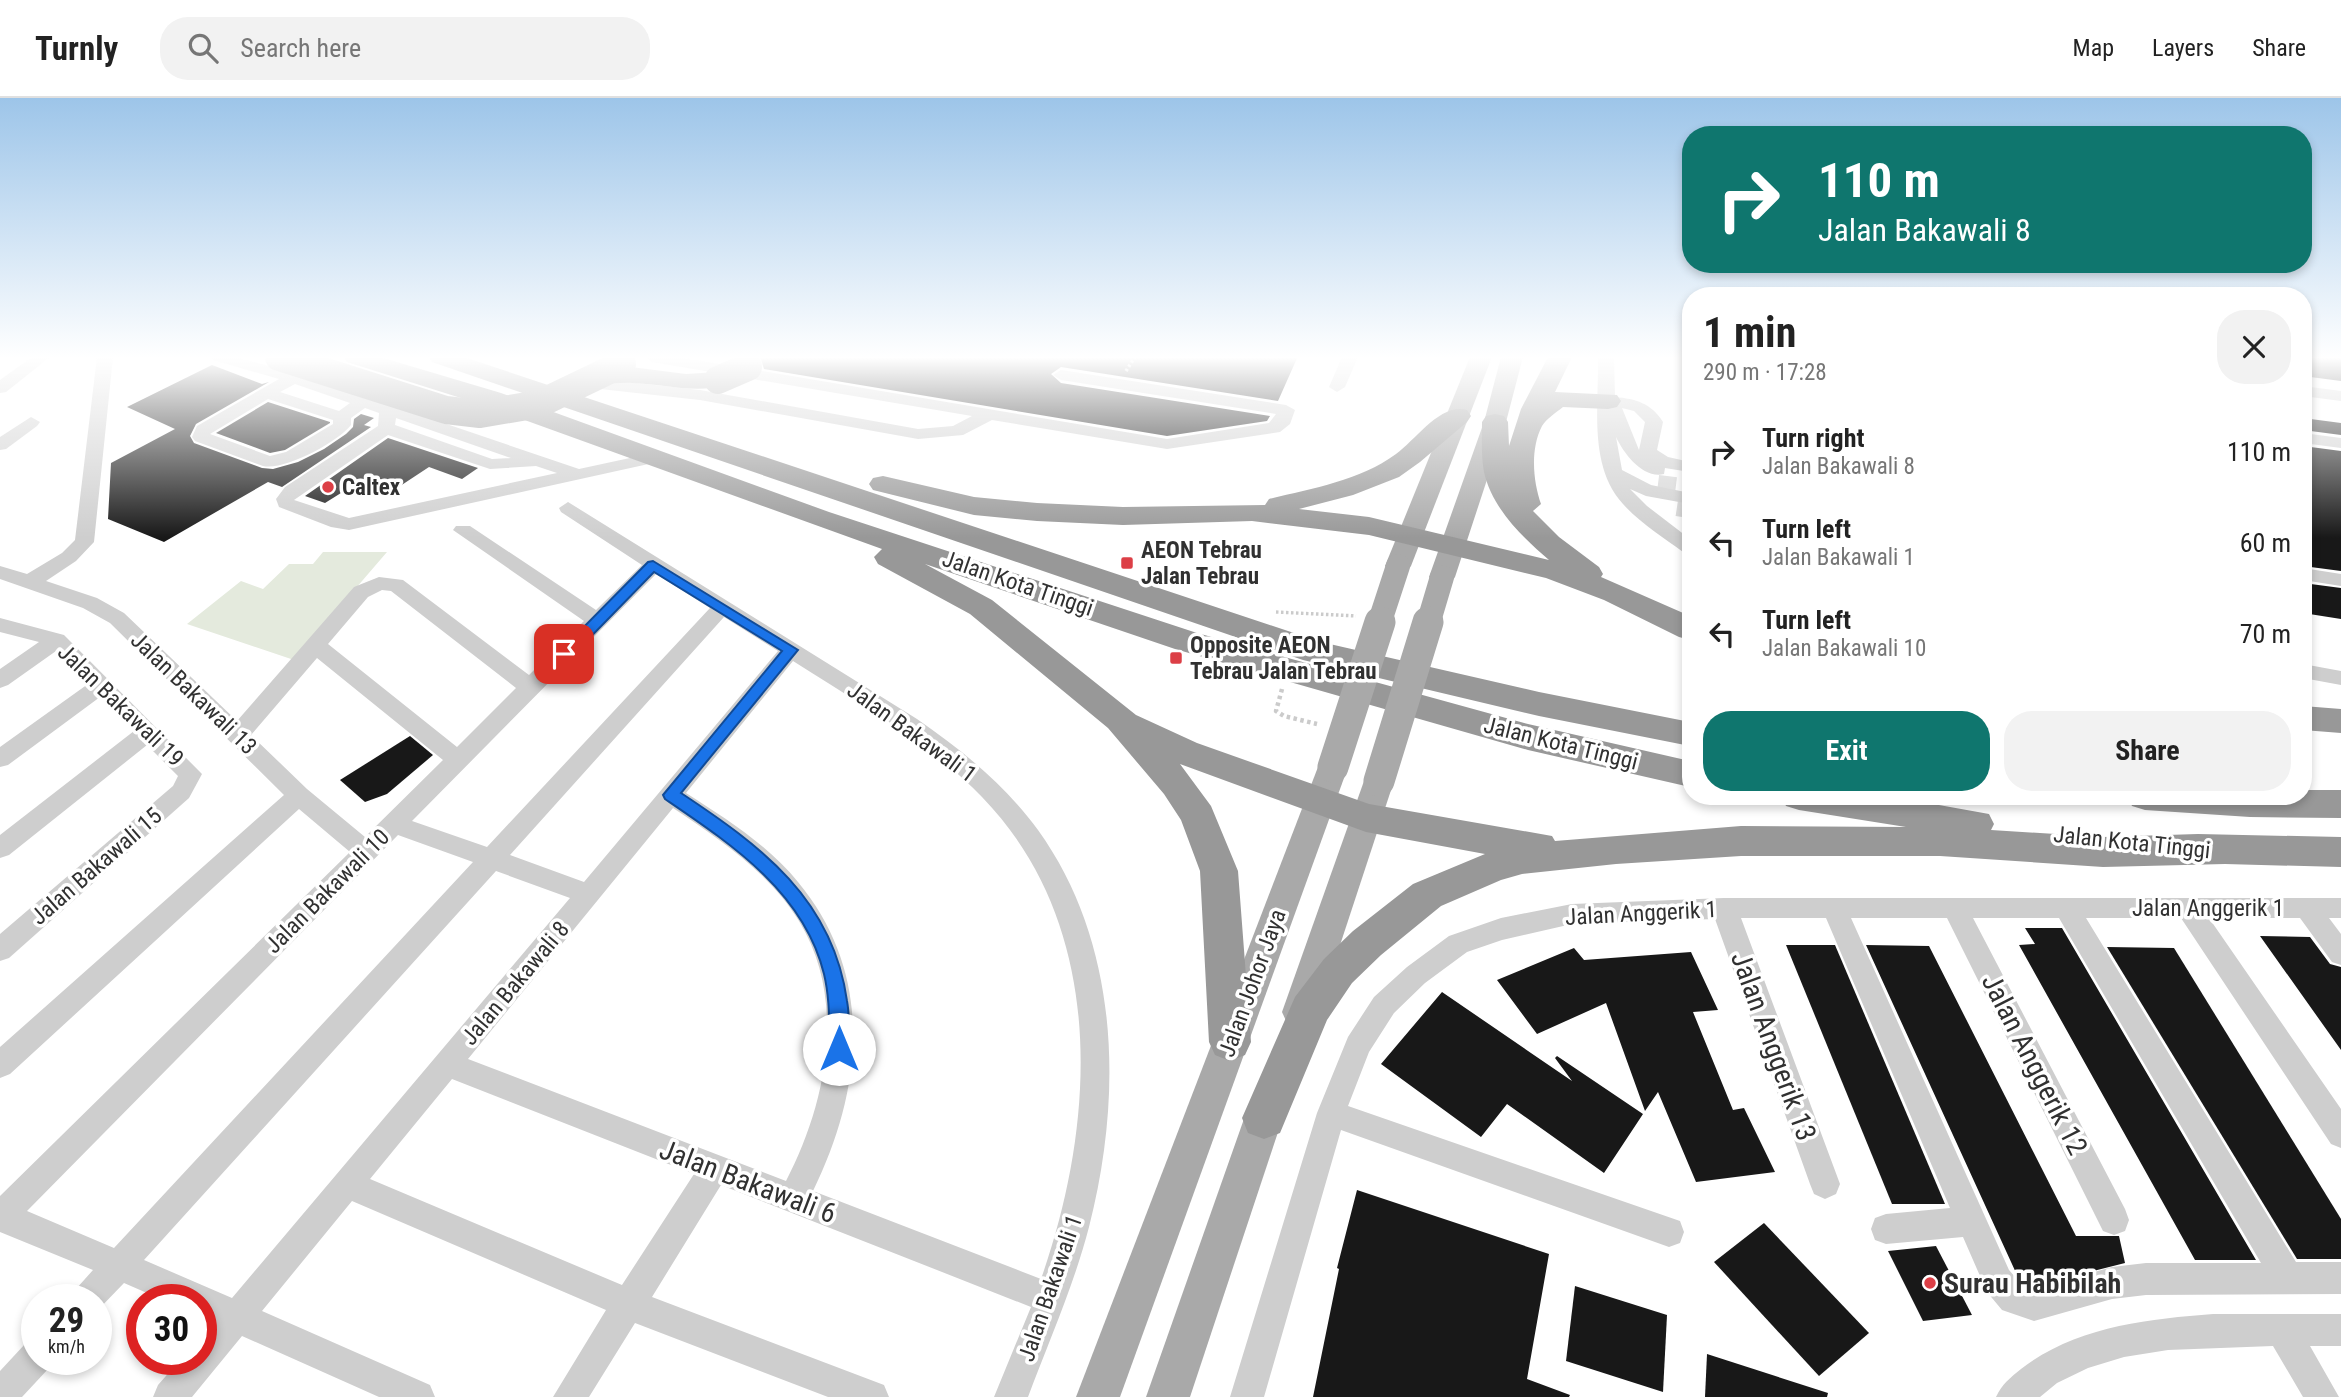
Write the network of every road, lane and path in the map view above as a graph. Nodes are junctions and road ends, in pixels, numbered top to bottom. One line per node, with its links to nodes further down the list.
1 (98, 418): 49 (street)
2 (223, 418): 3 (street)
3 (341, 418)
4 (543, 418): 28 (highway, Jalan Kota Tinggi)
5 (626, 418): 69 (highway, Jalan Kota Tinggi)
6 (668, 418): 24 (highway)
7 (691, 418): 24 (highway)
8 (823, 418): 20 (street)
9 (974, 418): 20 (street)
10 (1283, 418): 20 (street)
11 (1455, 418): 37 (highway)
12 (1457, 418): 41 (main road, Jalan Johor Jaya)
13 (1497, 418): 23 (main road)
14 (1534, 418): 21 (highway)
15 (1607, 418): 32 (street)
16 (1615, 418): 33 (street)
17 (1616, 418): 31 (street)
18 (1651, 418): 29 (street)
19 (387, 419): 30 (street); 30 (street)
20 (981, 419)
21 (1531, 420): 43 (highway)
22 (31, 422): 27 (street)
23 (1496, 422): 43 (highway); 44 (main road)
24 (716, 428): 37 (highway)
25 (2312, 439): 26 (street)
26 (2341, 443)
27 (0, 445)
28 (653, 458): 30 (street); 39 (highway, Jalan Kota Tinggi)
29 (1682, 461)
30 (577, 474)
31 (1682, 474)
32 (1617, 481): 35 (street); 38 (street)
33 (1658, 484)
34 (568, 508): 45 (street, Jalan Bakawali 1)
35 (1682, 509)
36 (1682, 509): 38 (street)
37 (1252, 512): 41 (highway)
38 (1650, 517): 42 (street)
39 (819, 518): 70 (highway); 79 (highway, Jalan Kota Tinggi)
40 (463, 530): 56 (street)
41 (1410, 537): 44 (highway); 85 (main road, Jalan Johor Jaya, bridge)
42 (1682, 542)
43 (1552, 545): 52 (highway)
44 (1451, 546): 52 (highway); 89 (main road, bridge)
45 (653, 565): 53 (street, Jalan Bakawali 1); 56 (street, Jalan Bakawali 10)
46 (0, 572): 49 (street, Jalan Bakawali 13)
47 (2312, 575): 48 (street)
48 (2341, 580)
49 (31, 581): 76 (street, Jalan Bakawali 13)
50 (2312, 582): 51 (street)
51 (2341, 587)
52 (1615, 593): 58 (highway)
53 (723, 606): 61 (street, Jalan Bakawali 1); 96 (street)
54 (1276, 612): 55 (path)
55 (1364, 616)
56 (598, 621): 67 (street, Jalan Bakawali 10)
57 (2, 625): 59 (street, Jalan Bakawali 19)
58 (1682, 625)
59 (57, 640): 64 (street); 65 (street, Jalan Bakawali 19)
60 (316, 646): 67 (street); 76 (street); 78 (street)
61 (791, 650): 84 (street, Jalan Bakawali 8); 127 (street, Jalan Bakawali 1)
62 (2312, 673): 63 (street)
63 (2341, 678)
64 (0, 680)
65 (101, 685): 75 (street, Jalan Bakawali 19); 77 (street)
66 (1283, 686): 73 (path)
67 (531, 688): 78 (street, Jalan Bakawali 10)
68 (1682, 714): 69 (highway)
69 (1596, 715): 74 (highway, Jalan Kota Tinggi)
70 (1121, 719): 85 (highway); 107 (highway)
71 (2312, 719): 72 (highway)
72 (2341, 721)
73 (1317, 724)
74 (1682, 732)
75 (146, 733): 80 (street, Jalan Bakawali 19); 91 (street)
76 (238, 736): 83 (street, Jalan Bakawali 13)
77 (0, 758)
78 (458, 760): 90 (street, Jalan Bakawali 10)
79 (1682, 772)
80 (190, 779): 105 (street, Jalan Bakawali 15)
81 (2312, 783): 82 (highway)
82 (2341, 785)
83 (299, 795): 94 (street, Jalan Bakawali 13); 109 (street)
84 (671, 795): 97 (street, Jalan Bakawali 8); 116 (street)
85 (1319, 803): 89 (highway); 107 (main road, Jalan Johor Jaya)
86 (2312, 804): 87 (highway, Jalan Kota Tinggi)
87 (2341, 804)
88 (1855, 805): 93 (highway, Jalan Kota Tinggi)
89 (1366, 818): 92 (highway); 111 (main road)
90 (394, 824): 94 (street, Jalan Bakawali 10); 96 (street)
91 (0, 848)
92 (1616, 849): 93 (highway); 111 (highway)
93 (2221, 851): 95 (highway, Jalan Kota Tinggi)
94 (366, 852): 117 (street, Jalan Bakawali 10)
95 (2341, 852)
96 (490, 860): 97 (street); 122 (street)
97 (589, 894): 108 (street, Jalan Bakawali 8)
98 (1724, 908): 99 (street, Jalan Anggerik 1); 110 (street, Jalan Anggerik 1); 115 (street, Jalan Anggerik 13)
99 (1834, 908): 100 (street, Jalan Anggerik 1); 119 (street)
100 (1955, 908): 101 (street, Jalan Anggerik 1); 118 (street, Jalan Anggerik 12)
101 (2066, 908): 102 (street, Jalan Anggerik 1); 123 (street)
102 (2188, 908): 103 (street, Jalan Anggerik 1); 112 (street)
103 (2307, 908): 104 (street, Jalan Anggerik 1); 106 (street)
104 (2341, 908)
105 (0, 950)
106 (2341, 954)
107 (1230, 1042): 140 (main road, Jalan Johor Jaya)
108 (447, 1064): 113 (street, Jalan Bakawali 6); 114 (street, Jalan Bakawali 8)
109 (0, 1065)
110 (1331, 1112): 121 (street); 142 (street, Jalan Anggerik 1)
111 (1264, 1118): 141 (main road)
112 (2341, 1134)
113 (715, 1169): 116 (street, Jalan Bakawali 6); 128 (street)
114 (346, 1184): 128 (street); 130 (street, Jalan Bakawali 8)
115 (1825, 1184)
116 (794, 1198): 127 (street, Jalan Bakawali 6)
117 (0, 1216): 122 (street)
118 (2114, 1220)
119 (1972, 1221): 120 (street); 123 (street)
120 (1886, 1229)
121 (1669, 1232)
122 (119, 1266): 125 (street); 126 (street)
123 (2288, 1278): 124 (street)
124 (2341, 1278)
125 (102, 1284)
126 (161, 1284)
127 (1049, 1298): 139 (street, Jalan Bakawali 1)
128 (629, 1304): 137 (street); 138 (street)
129 (217, 1307): 130 (street)
130 (238, 1316): 135 (street, Jalan Bakawali 8); 136 (street)
131 (2341, 1330): 132 (street)
132 (2282, 1331): 143 (street); 144 (street)
133 (21, 1373): 134 (street)
134 (0, 1396)
135 (170, 1397)
136 (418, 1397)
137 (570, 1397)
138 (872, 1397)
139 (1011, 1397)
140 (1098, 1397)
141 (1168, 1397)
142 (1247, 1397)
143 (2013, 1397)
144 (2322, 1397)

